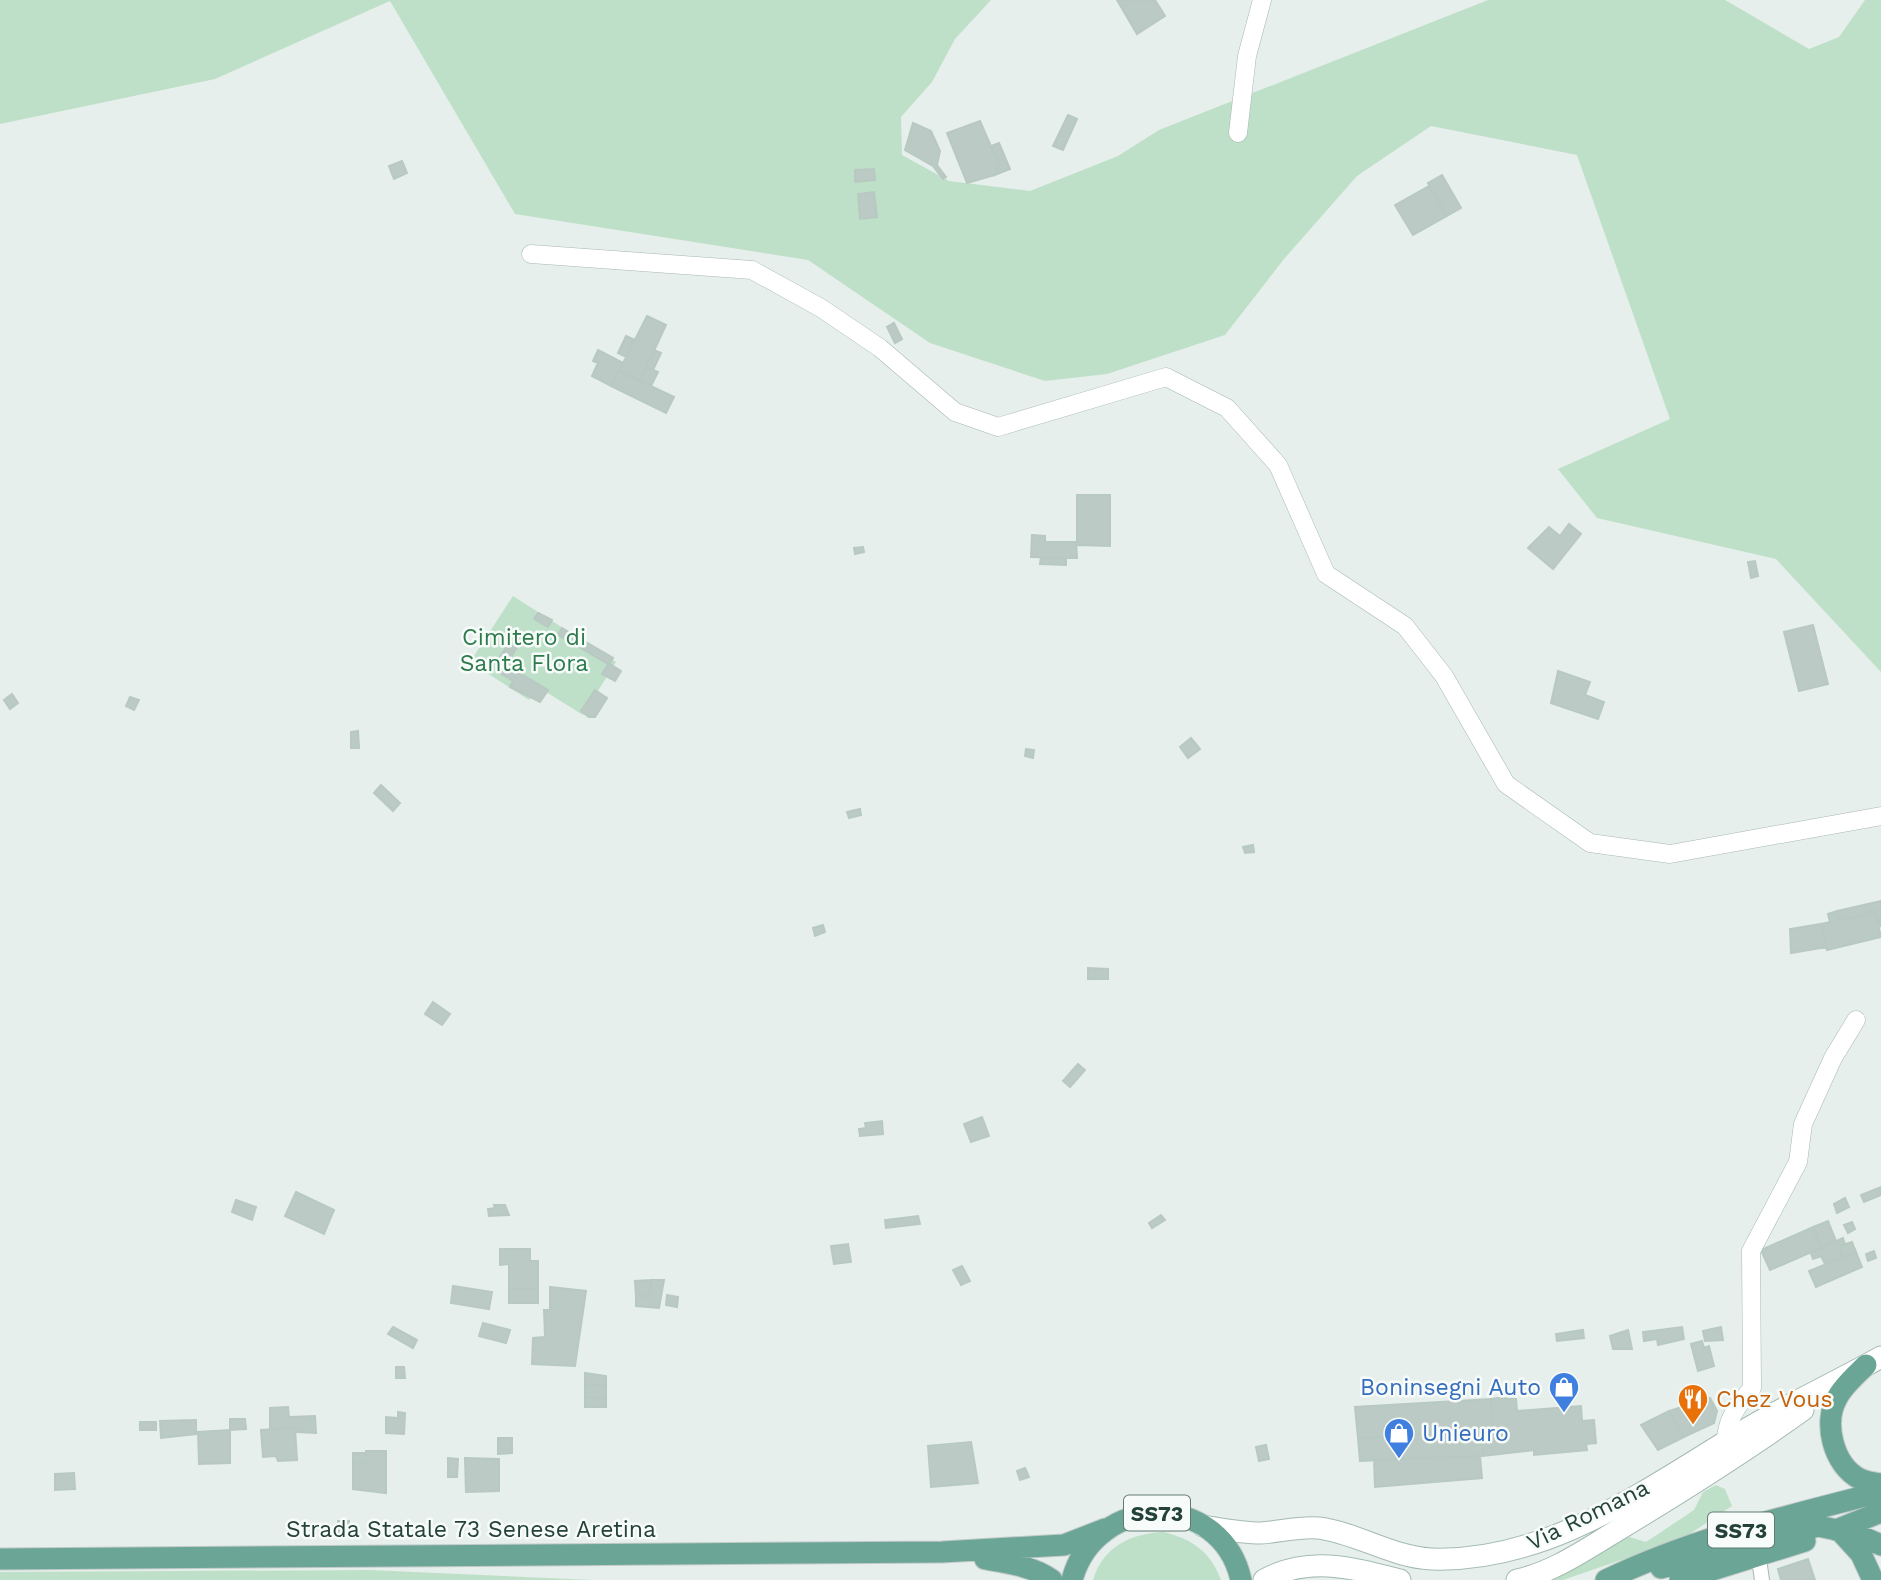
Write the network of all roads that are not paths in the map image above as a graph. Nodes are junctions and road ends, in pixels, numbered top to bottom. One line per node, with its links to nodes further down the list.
1 (1262, 0): 2 (street)
2 (1238, 133)
3 (531, 254): 4 (street)
4 (1881, 816)
5 (1856, 1020): 7 (street)
6 (1873, 1361): 7 (main road, Via Romana); 8 (main road)
7 (1727, 1451): 10 (main road, Via Romana); 13 (main road, Via Romana)
8 (1881, 1485)
9 (1881, 1492): 25 (main road, SS73)
10 (1634, 1496): 12 (main road, Via Romana); 13 (street)
11 (1881, 1512): 15 (main road, SS73)
12 (1203, 1525): 14 (main road, Strada Statale 73 Senese Aretina / SS73); 21 (main road, Strada Statale 73 Senese Aretina / SS73)
13 (1626, 1525): 24 (main road, Via Romana)
14 (1105, 1529): 17 (main road, Strada Statale 73 Senese Aretina / SS73); 20 (main road, Strada Statale 73 Senese Aretina / SS73)
15 (1838, 1529): 16 (main road); 25 (main road); 26 (main road, SS73); 27 (main road)
16 (1881, 1545)
17 (942, 1552): 18 (main road, Strada Statale 73 Senese Aretina / SS73); 19 (main road, Strada Statale 73 Senese Aretina / SS73)
18 (0, 1559)
19 (1052, 1580)
20 (1072, 1580)
21 (1241, 1580)
22 (1264, 1580): 23 (main road)
23 (1400, 1580)
24 (1517, 1580)
25 (1607, 1580)
26 (1680, 1580)
27 (1873, 1580)

